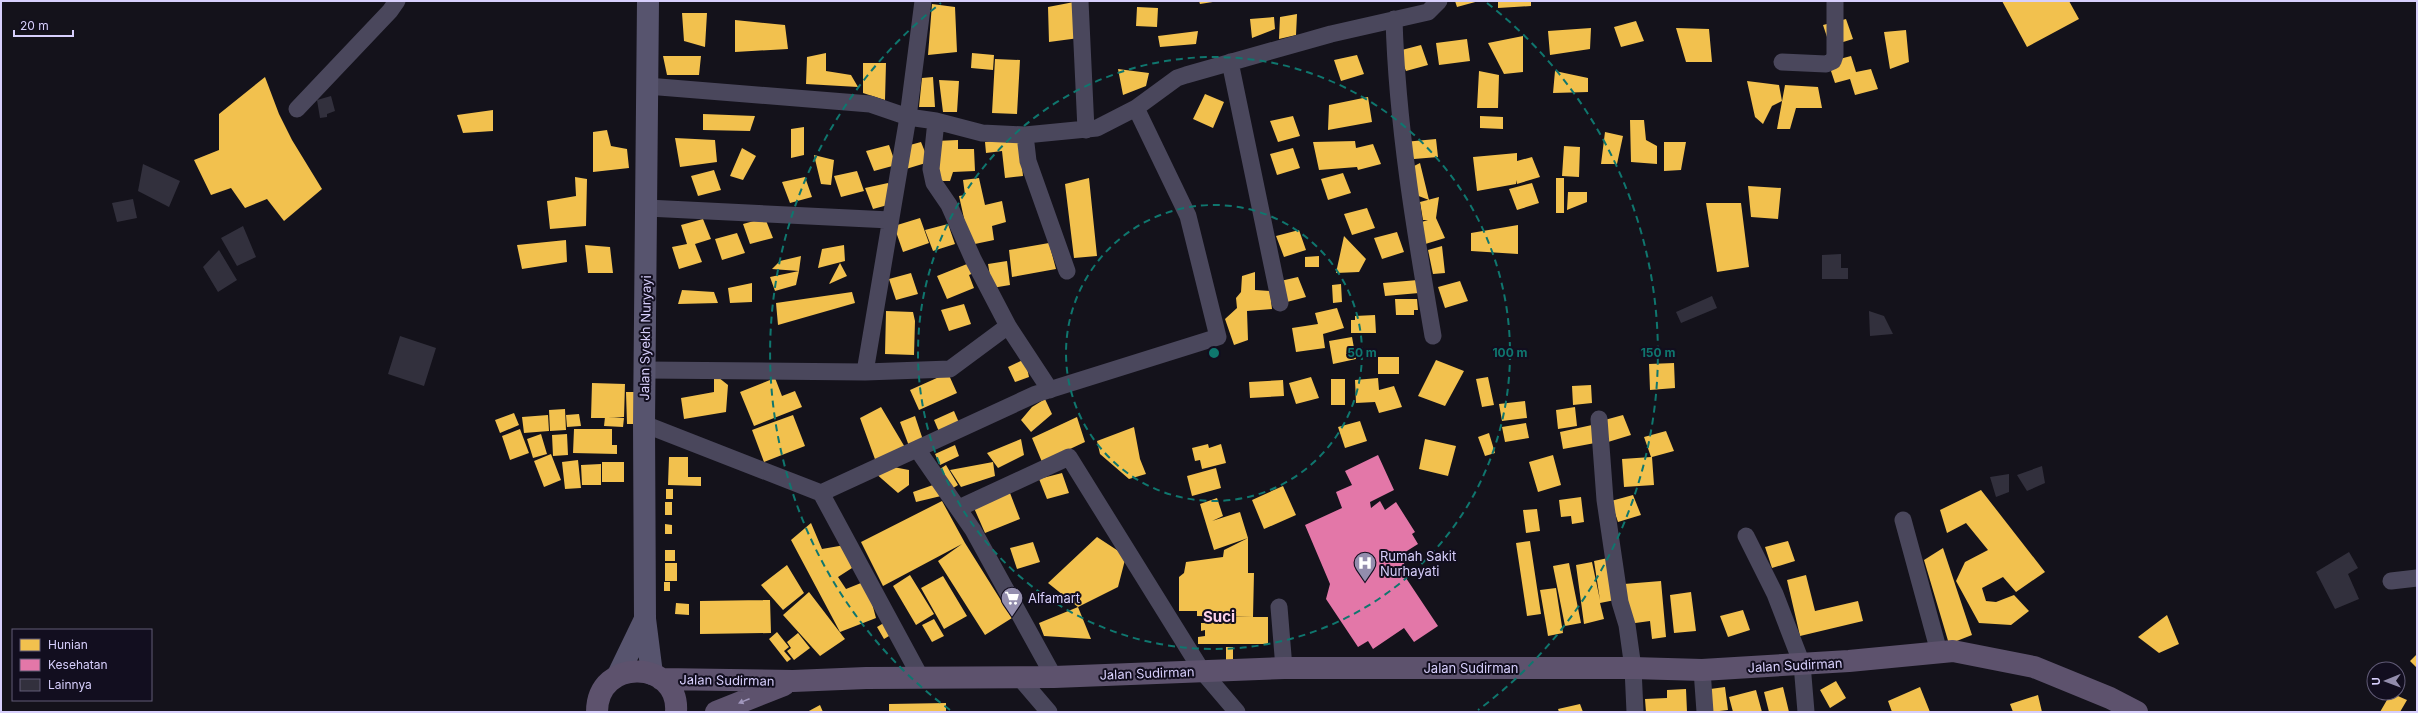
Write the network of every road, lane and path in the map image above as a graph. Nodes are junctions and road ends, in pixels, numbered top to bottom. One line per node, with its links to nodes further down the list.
1 (397, 1): 12 (street)
2 (648, 1): 10 (main road, Jalan Syekh Nuryayi)
3 (923, 1): 13 (street)
4 (1080, 1): 15 (street)
5 (1439, 1): 7 (street)
6 (1835, 1): 9 (street)
7 (1394, 19): 8 (street); 22 (street)
8 (1230, 62): 11 (street); 20 (street)
9 (1782, 62)
10 (647, 86): 13 (street); 17 (main road, Jalan Syekh Nuryayi)
11 (1136, 108): 15 (street); 25 (street)
12 (297, 109)
13 (908, 117): 14 (street); 18 (street)
14 (936, 120): 16 (street); 21 (street)
15 (1086, 130): 16 (street)
16 (1025, 135): 19 (street)
17 (647, 208): 18 (street); 23 (main road, Jalan Syekh Nuryayi)
18 (890, 220): 24 (street)
19 (1067, 271)
20 (1280, 303)
21 (1008, 326): 24 (street); 25 (street)
22 (1433, 336)
23 (645, 370): 24 (street); 27 (main road, Jalan Syekh Nuryayi)
24 (865, 372)
25 (1050, 390): 28 (street)
26 (1599, 419): 40 (street)
27 (644, 424): 29 (street); 36 (main road, Jalan Syekh Nuryayi)
28 (917, 449): 29 (street); 30 (street)
29 (820, 493): 47 (street)
30 (959, 508): 42 (street); 46 (street)
31 (1904, 520): 37 (street)
32 (1746, 536): 38 (street)
33 (2417, 578): 34 (street)
34 (2391, 581)
35 (1279, 607): 39 (street)
36 (646, 619): 43 (main road); 44 (main road, Jalan Syekh Nuryayi)
37 (1939, 652): 38 (main road, Jalan Sudirman); 50 (main road, Jalan Sudirman)
38 (1802, 664): 41 (main road, Jalan Sudirman); 58 (street)
39 (1284, 668): 40 (main road, Jalan Sudirman); 42 (main road, Jalan Sudirman)
40 (1634, 668): 41 (main road, Jalan Sudirman); 56 (street)
41 (1702, 670): 57 (street)
42 (1202, 671): 46 (main road, Jalan Sudirman); 55 (street)
43 (618, 675): 44 (main road, Jalan Sudirman); 49 (main road)
44 (656, 676): 48 (main road, Jalan Sudirman); 52 (main road)
45 (1019, 677): 46 (main road, Jalan Sudirman); 47 (main road, Jalan Sudirman); 54 (street)
46 (1054, 677)
47 (921, 678): 48 (main road, Jalan Sudirman)
48 (793, 681): 53 (main road, Jalan Sudirman, one-way to 53)
49 (599, 702): 51 (main road)
50 (2124, 709)
51 (585, 712)
52 (676, 712)
53 (716, 712)
54 (1049, 712)
55 (1237, 712)
56 (1636, 712)
57 (1705, 712)
58 (1806, 712)

